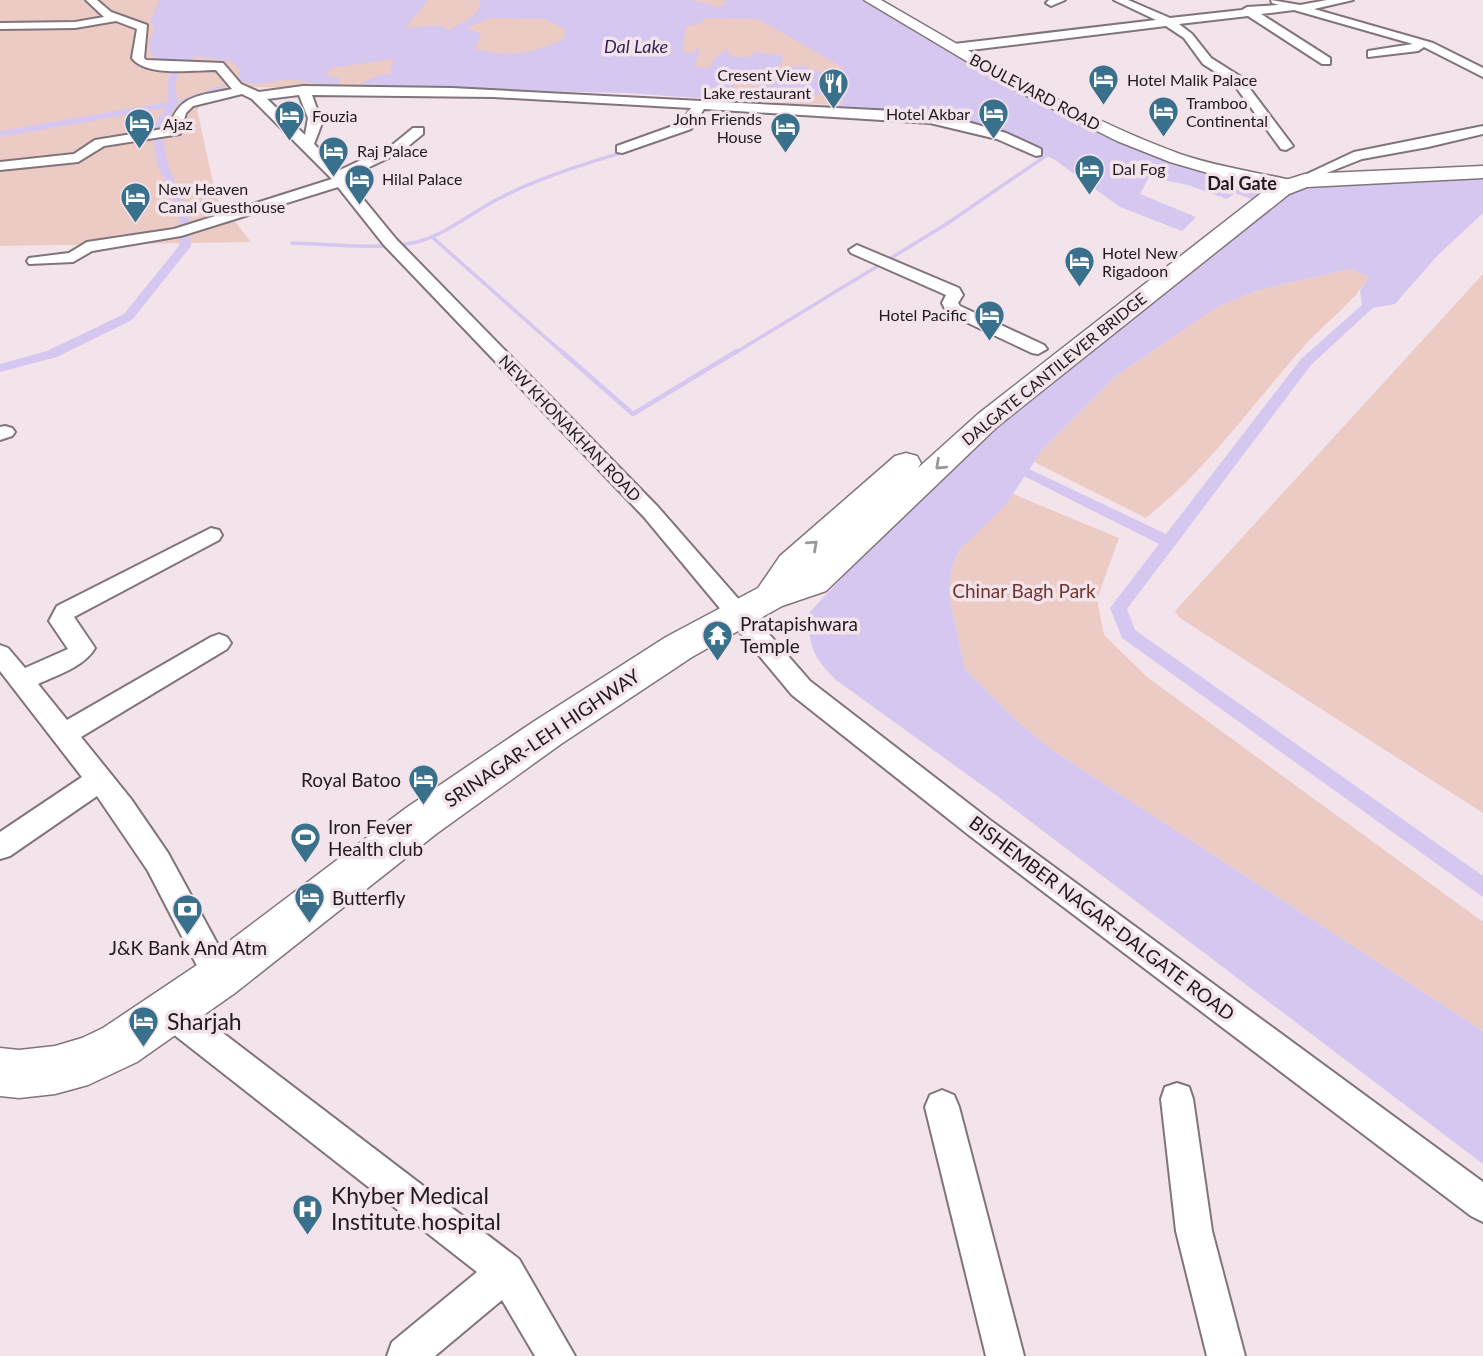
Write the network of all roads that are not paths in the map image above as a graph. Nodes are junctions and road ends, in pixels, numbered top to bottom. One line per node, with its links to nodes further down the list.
1 (92, 0): 8 (street)
2 (871, 0): 12 (main road, BOULEVARD ROAD)
3 (1275, 0): 6 (street)
4 (1348, 0): 6 (street)
5 (1118, 5): 9 (street)
6 (1294, 7): 7 (street); 11 (street)
7 (1247, 10): 9 (street); 14 (street)
8 (116, 19): 10 (street); 16 (street, NEW KHONAKHAN ROAD)
9 (1167, 21): 12 (street); 23 (street)
10 (0, 26)
11 (1429, 45): 13 (street); 15 (street)
12 (954, 48): 30 (main road, BOULEVARD ROAD)
13 (1372, 54)
14 (1326, 61)
15 (1483, 73)
16 (242, 88): 17 (street); 22 (street, NEW KHONAKHAN ROAD); 26 (street)
17 (303, 90): 18 (street); 22 (street)
18 (699, 104): 24 (street); 25 (street)
19 (1479, 114): 20 (street)
20 (1482, 130): 28 (street)
21 (418, 131): 29 (street)
22 (307, 145): 29 (street, NEW KHONAKHAN ROAD)
23 (1286, 146)
24 (622, 149)
25 (1036, 152)
26 (0, 166)
27 (1483, 170): 28 (highway); 30 (highway)
28 (1314, 174): 30 (highway)
29 (340, 178): 32 (street); 36 (street, NEW KHONAKHAN ROAD)
30 (1263, 189): 33 (highway, DALGATE CANTILEVER BRIDGE); 33 (highway)
31 (857, 250): 34 (street)
32 (35, 261)
33 (1140, 285): 34 (highway); 36 (highway, DALGATE CANTILEVER BRIDGE, one-way to 36)
34 (1038, 349): 36 (highway, one-way to 34)
35 (211, 535): 39 (street)
36 (754, 606): 43 (highway, SRINAGAR-LEH HIGHWAY); 48 (street, BISHEMBER NAGAR-DALGATE ROAD)
37 (219, 643): 40 (street)
38 (0, 654): 39 (street)
39 (21, 681): 40 (street)
40 (63, 735): 41 (street)
41 (99, 779): 42 (street); 43 (street)
42 (0, 847)
43 (219, 977): 44 (highway, SRINAGAR-LEH HIGHWAY)
44 (170, 1012): 45 (highway, SRINAGAR-LEH HIGHWAY); 49 (street)
45 (0, 1072)
46 (1177, 1099): 53 (street)
47 (942, 1107): 52 (street)
48 (1483, 1204)
49 (506, 1272): 50 (street); 51 (street)
50 (406, 1356)
51 (556, 1356)
52 (1005, 1356)
53 (1226, 1356)

